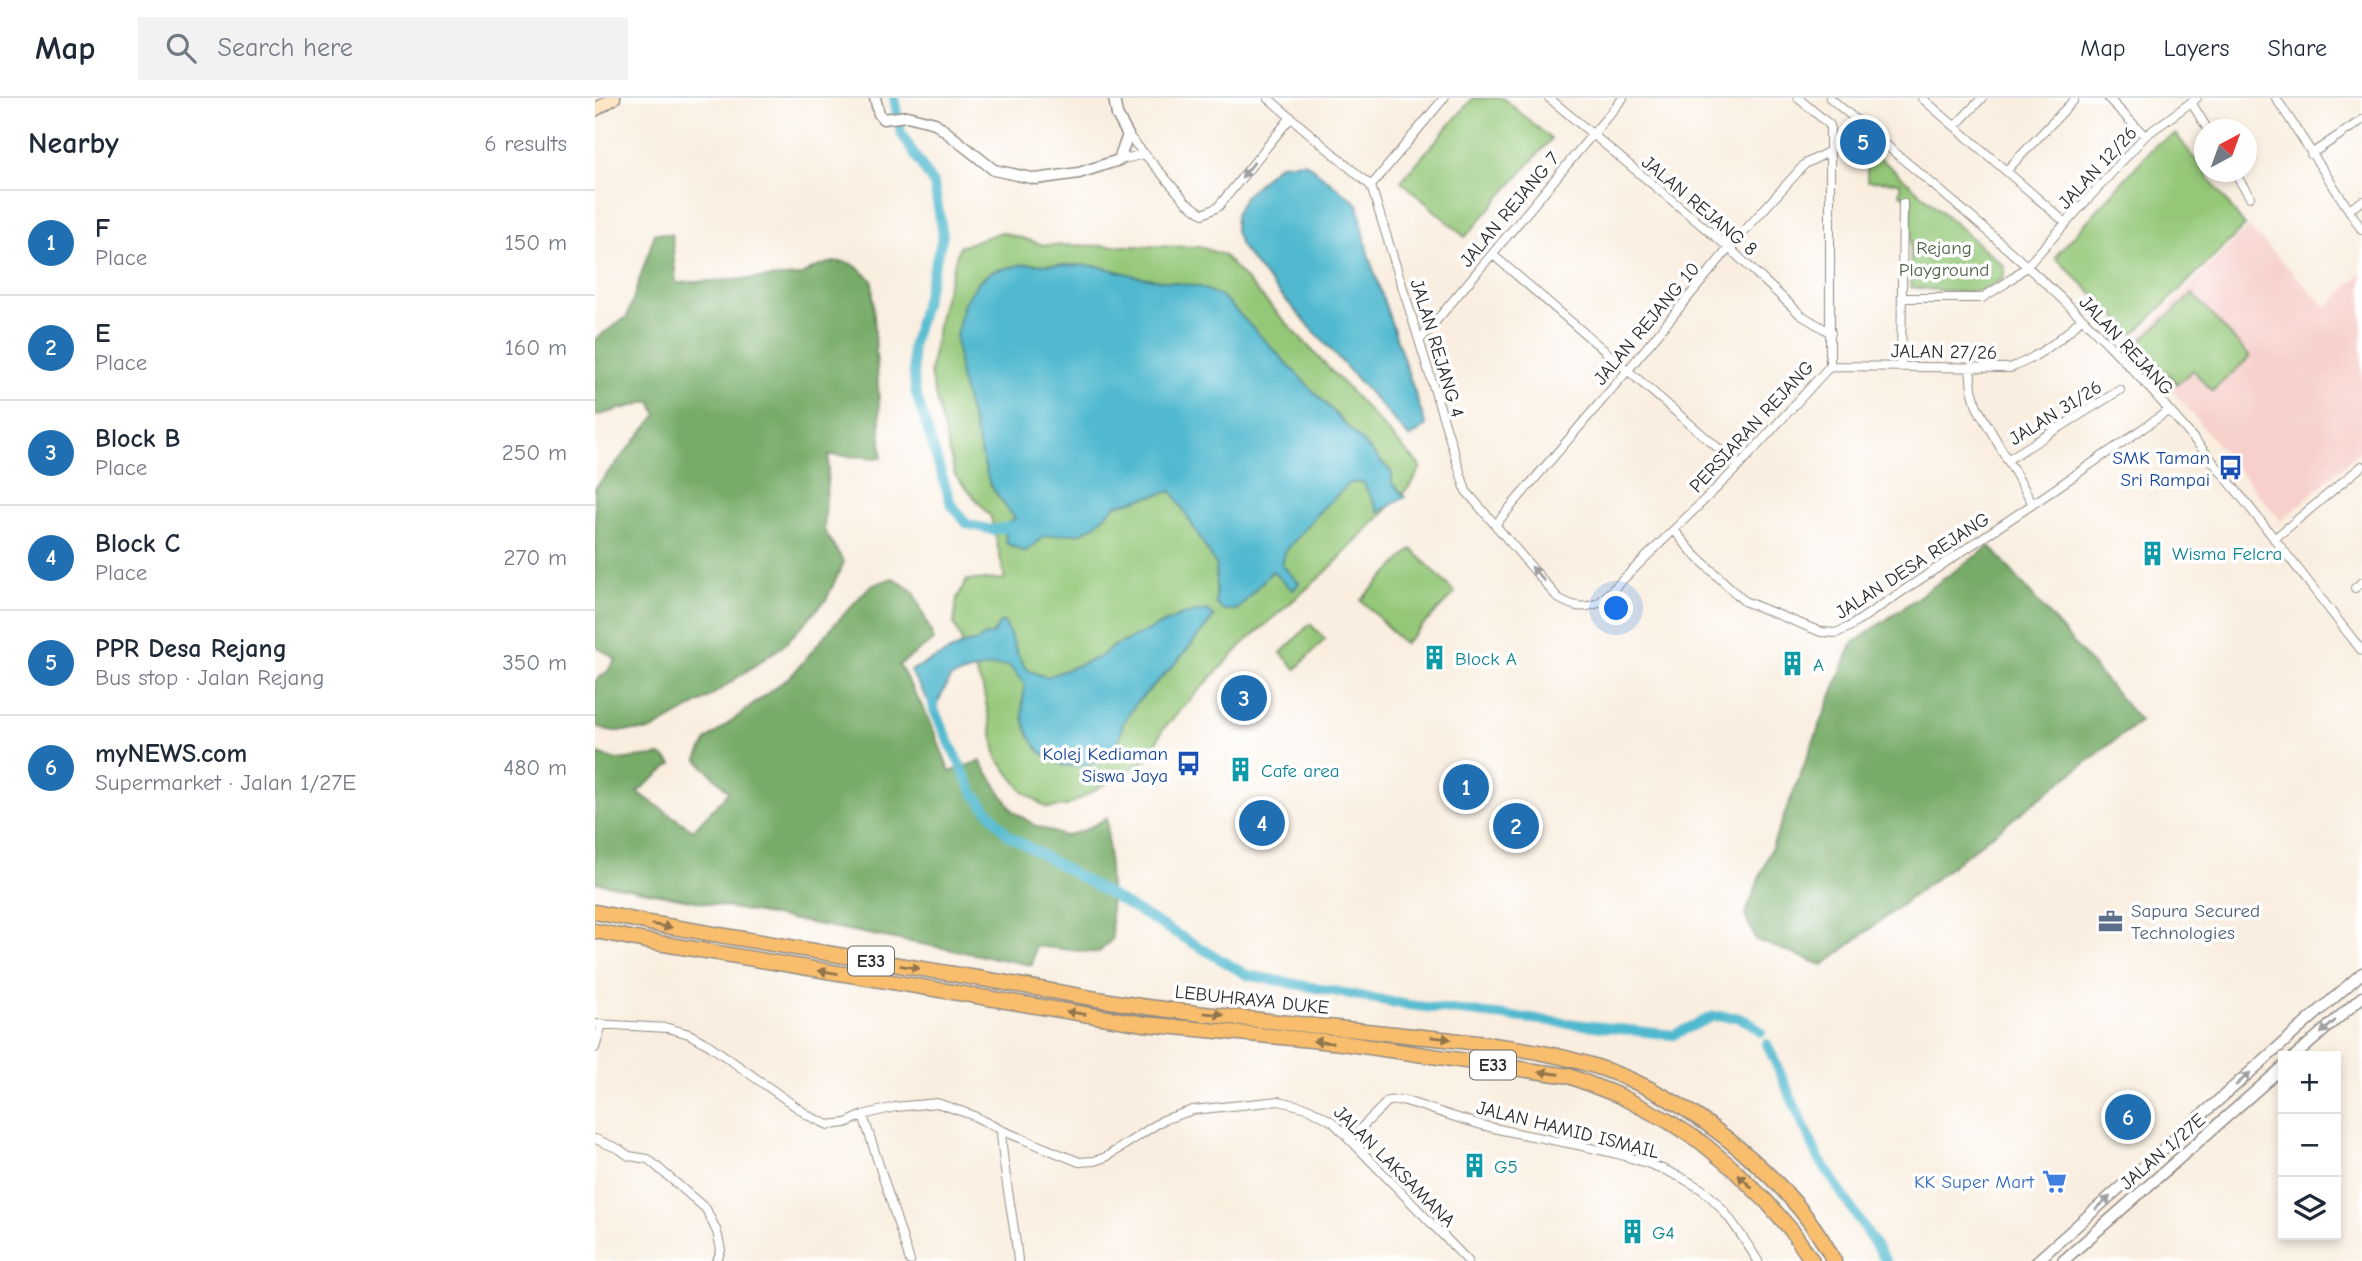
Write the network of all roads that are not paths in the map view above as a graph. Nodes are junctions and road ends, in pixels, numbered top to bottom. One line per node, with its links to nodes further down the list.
1 (614, 98): 16 (main road)
2 (875, 98): 27 (street)
3 (1114, 98): 21 (street)
4 (1268, 98): 17 (street)
5 (1444, 98): 30 (street)
6 (1549, 98): 22 (street, JALAN REJANG 8)
7 (1623, 98): 22 (street, JALAN REJANG 7)
8 (1798, 98): 24 (street, PERSIARAN REJANG)
9 (1831, 98): 39 (street, JALAN REJANG)
10 (1922, 98): 20 (street)
11 (1982, 98): 20 (street)
12 (2108, 98): 23 (street)
13 (2276, 98): 26 (street)
14 (2074, 100): 28 (street)
15 (2194, 100): 18 (street); 23 (street, JALAN 12/26)
16 (595, 110)
17 (1291, 117): 25 (street, one-way to 25); 30 (street)
18 (2203, 119)
19 (2362, 120): 26 (street)
20 (1955, 126): 28 (street)
21 (1128, 135): 25 (street); 27 (street)
22 (1592, 135): 37 (street, JALAN REJANG 8); 38 (street, JALAN REJANG 7)
23 (2145, 136): 35 (street, JALAN 12/26)
24 (1830, 151): 37 (street, JALAN REJANG 10); 42 (street, PERSIARAN REJANG)
25 (1145, 154): 27 (street)
26 (2311, 154): 34 (street)
27 (1119, 160)
28 (2006, 171): 35 (street)
29 (2240, 182): 31 (street)
30 (1371, 186): 43 (street, JALAN REJANG 4)
31 (2250, 197)
32 (2362, 201): 34 (street)
33 (1903, 203): 40 (street)
34 (2349, 210): 36 (street)
35 (2066, 223): 39 (street, JALAN 12/26)
36 (2362, 230)
37 (1728, 248): 42 (street, JALAN REJANG 8); 47 (street, JALAN REJANG 10)
38 (1492, 254): 43 (street, JALAN REJANG 7); 47 (street)
39 (2027, 266): 40 (street, JALAN 12/26); 41 (street, JALAN REJANG)
40 (1902, 298): 45 (street)
41 (2082, 318): 46 (street, JALAN 27/26); 49 (street, JALAN REJANG)
42 (1831, 333): 44 (street, PERSIARAN REJANG)
43 (1420, 340): 54 (street, JALAN REJANG 4)
44 (1830, 366): 45 (street, JALAN 27/26); 51 (street, PERSIARAN REJANG)
45 (1901, 366): 46 (street, JALAN 27/26)
46 (1970, 368): 50 (street)
47 (1628, 370): 51 (street); 55 (street, JALAN REJANG 10)
48 (2120, 390): 50 (street, JALAN 31/26)
49 (2168, 411): 53 (street, JALAN DESA REJANG); 58 (street, JALAN REJANG)
50 (2007, 460): 53 (street)
51 (1739, 466): 57 (street, PERSIARAN REJANG)
52 (2362, 466): 58 (street)
53 (2033, 504): 57 (street, JALAN DESA REJANG)
54 (1482, 512): 55 (street); 56 (street, JALAN REJANG 4)
55 (1507, 512): 56 (street)
56 (1497, 528): 59 (street, JALAN REJANG 4, one-way to 56)
57 (1674, 530): 59 (street, PERSIARAN REJANG)
58 (2274, 539): 60 (street, JALAN REJANG)
59 (1578, 608)
60 (2362, 651)
61 (595, 912): 81 (highway, LEBUHRAYA DUKE / E33, one-way to 81)
62 (595, 930): 80 (highway, LEBUHRAYA DUKE / E33, one-way to 62)
63 (2362, 973): 73 (street, JALAN 1/27E, one-way to 63)
64 (2362, 997): 67 (street, one-way to 67)
65 (599, 1024): 66 (street); 69 (street, JALAN LAKSAMANA)
66 (595, 1048)
67 (2301, 1051)
68 (2278, 1070): 74 (street, JALAN 1/27E)
69 (863, 1115): 70 (street, JALAN LAKSAMANA); 76 (street)
70 (1001, 1130): 72 (street, JALAN LAKSAMANA); 77 (street)
71 (595, 1139): 75 (street)
72 (1349, 1140): 78 (street, JALAN LAKSAMANA); 79 (street, JALAN HAMID ISMAIL)
73 (2052, 1248): 82 (street, JALAN 1/27E); 83 (street)
74 (2077, 1249): 83 (street, JALAN 1/27E); 84 (street)
75 (716, 1261)
76 (910, 1261)
77 (1018, 1261)
78 (1468, 1261)
79 (1758, 1261)
80 (1812, 1261)
81 (1836, 1261)
82 (2037, 1261)
83 (2064, 1261)
84 (2078, 1261)

